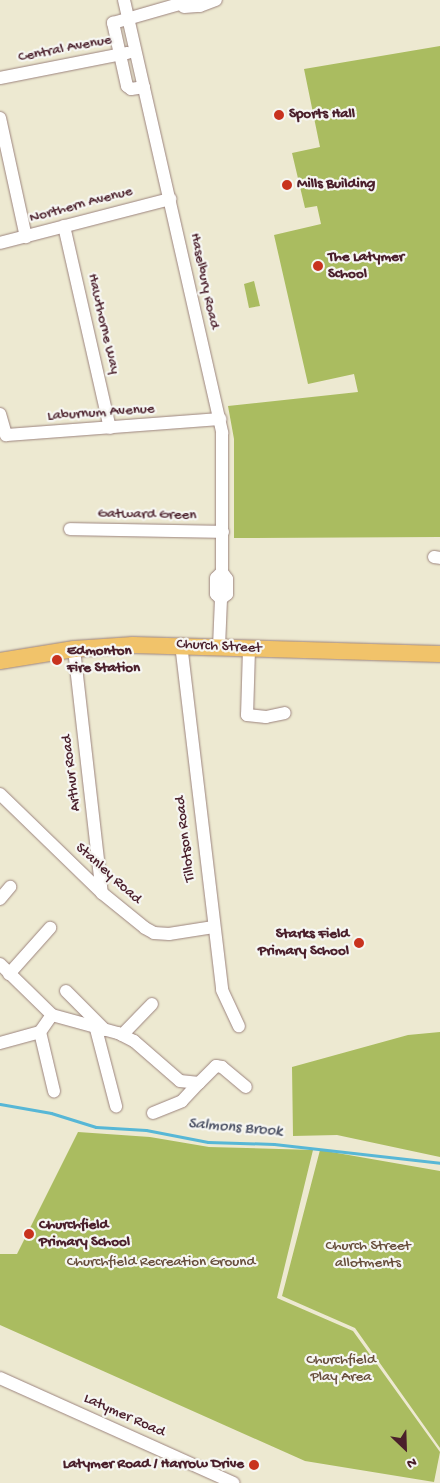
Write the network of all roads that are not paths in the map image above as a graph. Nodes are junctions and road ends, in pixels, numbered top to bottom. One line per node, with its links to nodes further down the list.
1 (124, 0): 3 (street, Haselbury Road)
2 (203, 1): 3 (street)
3 (128, 16): 4 (street, Haselbury Road); 5 (street)
4 (136, 51): 5 (street, Central Avenue); 7 (street, Haselbury Road)
5 (120, 56): 6 (street, Central Avenue); 7 (street)
6 (0, 78)
7 (144, 86): 9 (street, Haselbury Road)
8 (0, 118): 11 (street)
9 (170, 199): 10 (street, Northern Avenue); 14 (street, Haselbury Road)
10 (64, 226): 11 (street, Northern Avenue); 15 (street, Hawthorne Way)
11 (26, 236): 12 (street, Northern Avenue)
12 (0, 243)
13 (0, 414): 15 (street, Laburnum Avenue)
14 (220, 419): 15 (street, Laburnum Avenue); 17 (street, Haselbury Road)
15 (110, 428)
16 (70, 529): 17 (street, Gatward Green)
17 (223, 532): 19 (street, Haselbury Road)
18 (181, 644): 19 (main road, Church Street); 20 (main road, Church Street); 29 (street, Tillotson Road)
19 (219, 647): 21 (main road, Church Street)
20 (74, 649): 23 (main road, Church Street); 27 (street, Arthur Road)
21 (248, 649): 22 (main road, Church Street); 24 (street)
22 (440, 654)
23 (0, 661)
24 (285, 713)
25 (0, 794): 27 (street, Stanley Road)
26 (10, 887): 28 (street)
27 (102, 893): 29 (street, Stanley Road)
28 (0, 899)
29 (213, 927): 36 (street, Tillotson Road)
30 (50, 928): 32 (street)
31 (0, 964): 32 (street)
32 (9, 974): 35 (street)
33 (66, 991): 37 (street)
34 (152, 1004): 39 (street)
35 (52, 1015): 37 (street); 38 (street)
36 (239, 1026)
37 (100, 1030): 39 (street); 44 (street)
38 (40, 1032): 40 (street); 43 (street)
39 (122, 1035): 41 (street)
40 (0, 1043)
41 (199, 1083): 42 (street); 45 (street)
42 (246, 1087)
43 (54, 1091)
44 (116, 1106)
45 (153, 1112)
46 (0, 1378): 47 (street, Latymer Road)
47 (234, 1483)

